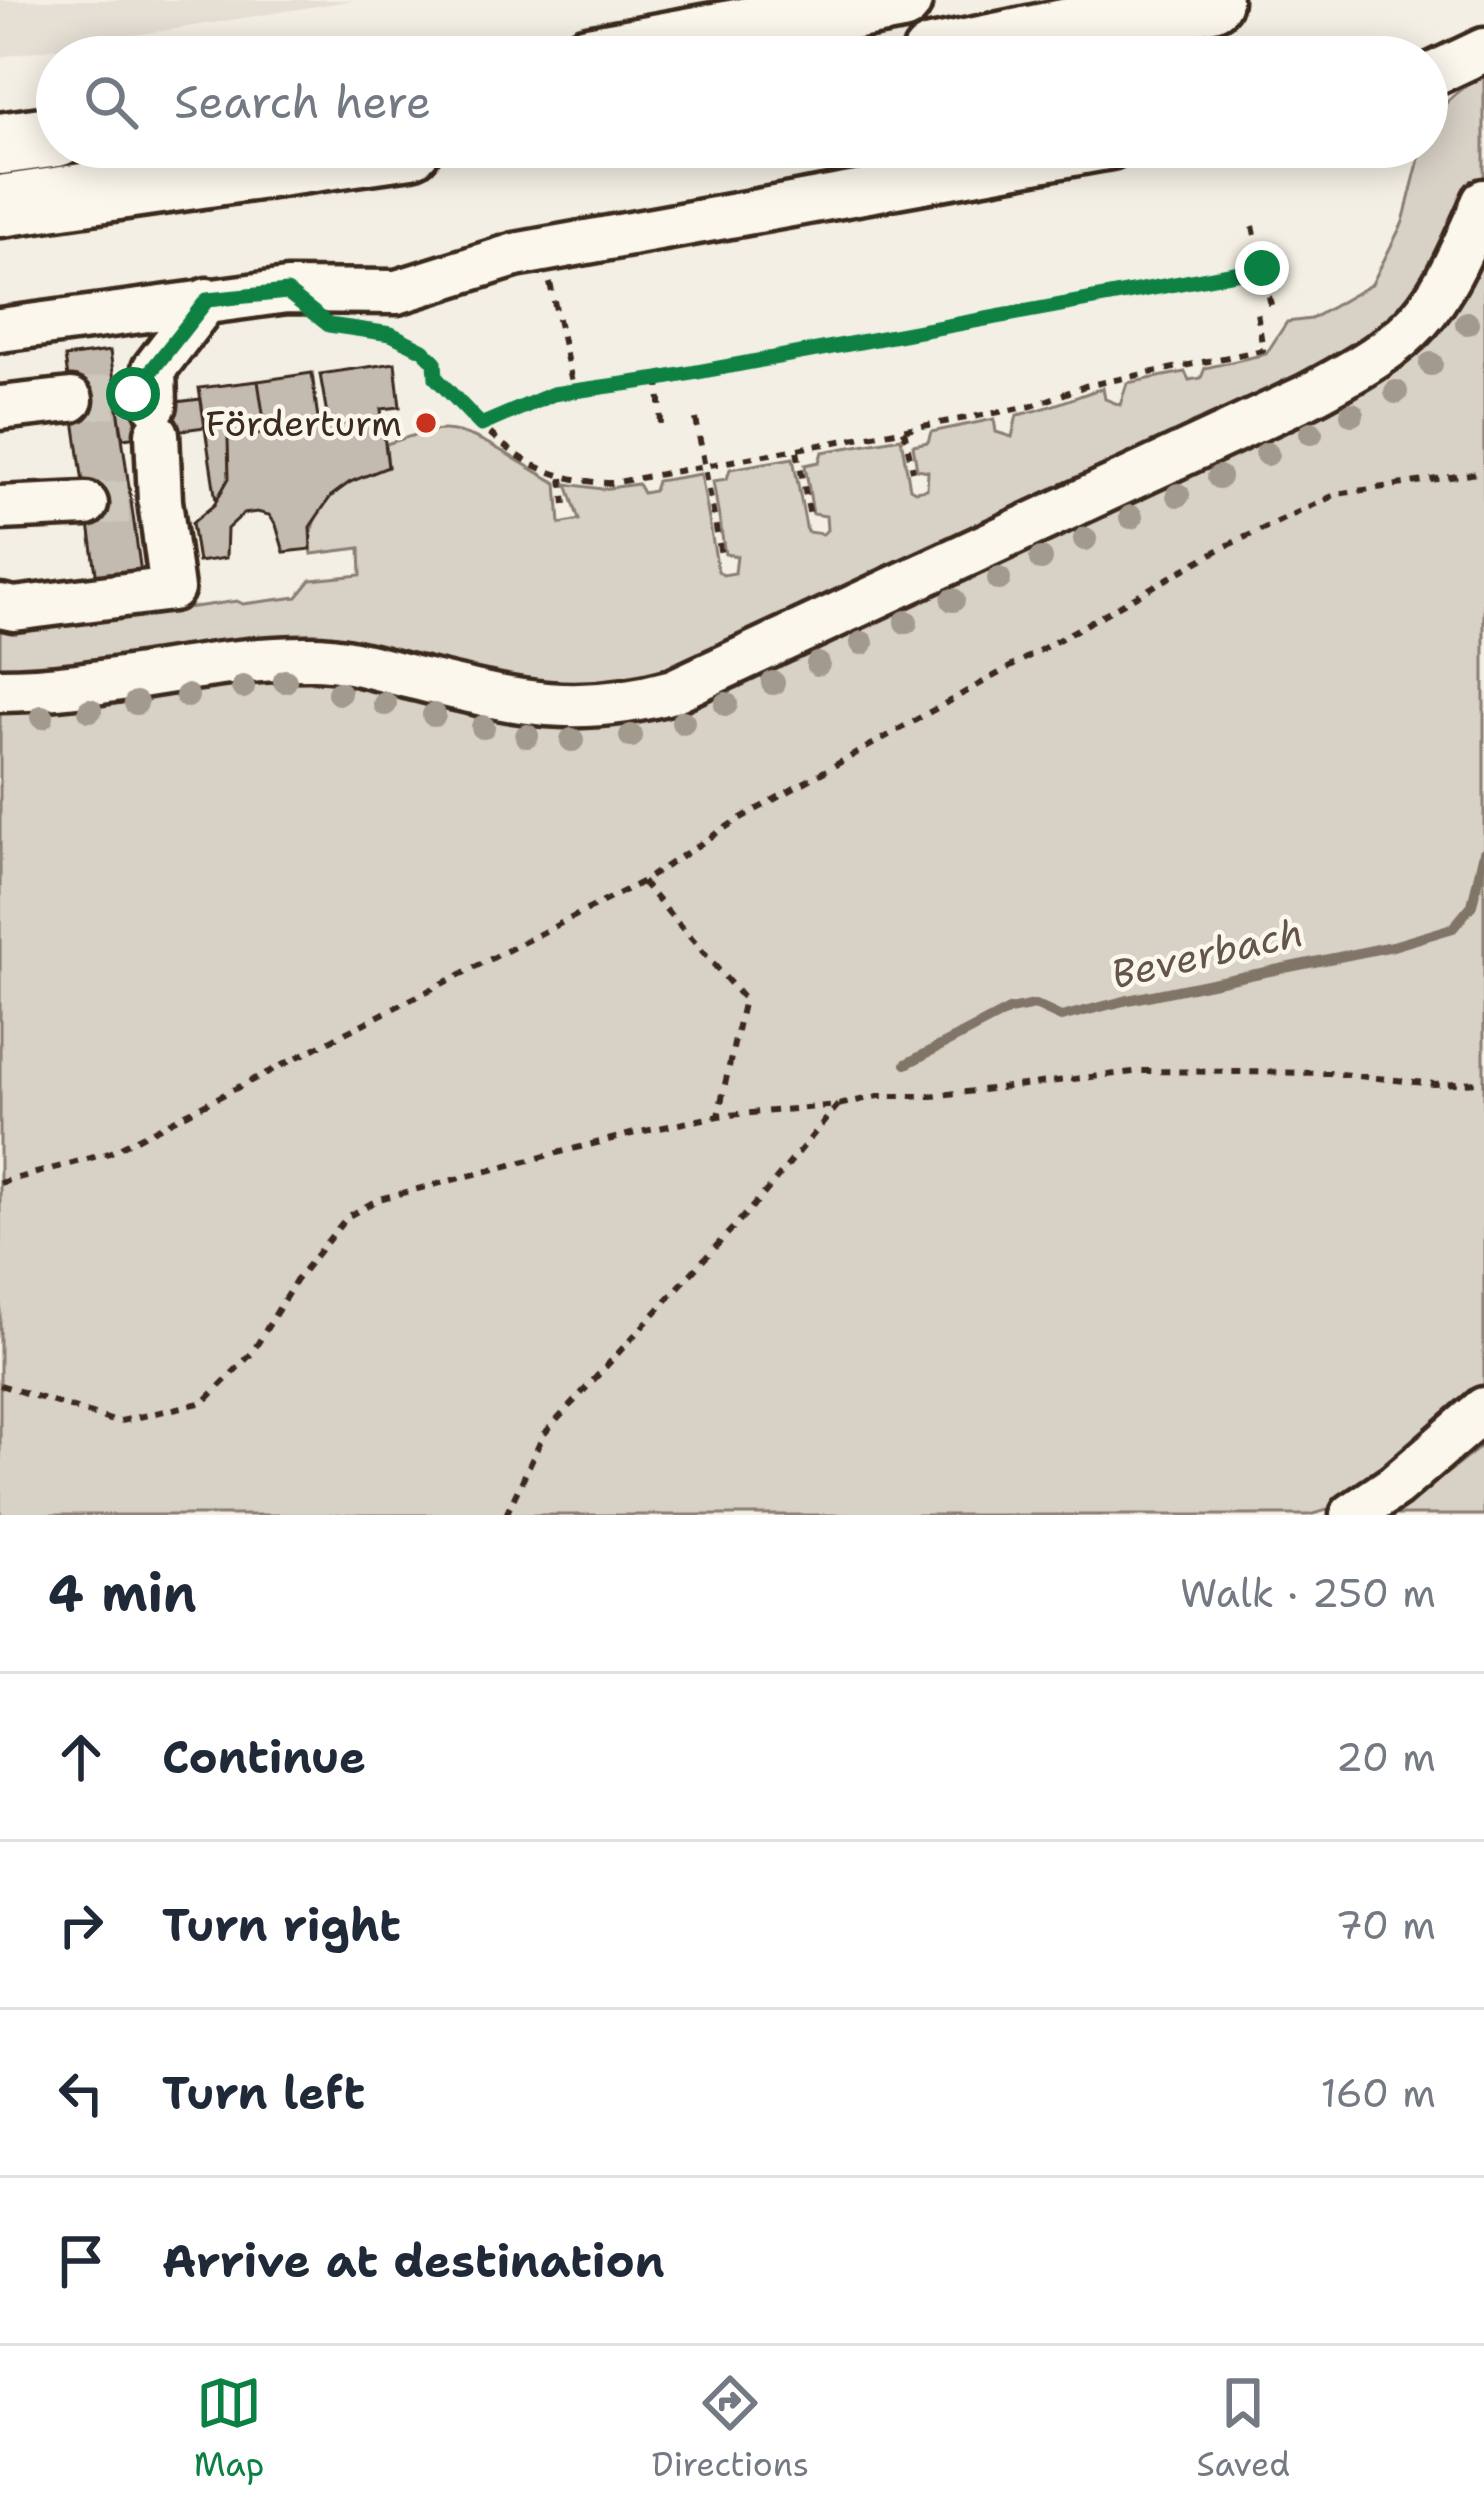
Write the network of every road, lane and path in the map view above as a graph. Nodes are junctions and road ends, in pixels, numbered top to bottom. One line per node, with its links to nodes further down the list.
1 (901, 0): 3 (highway)
2 (1211, 0): 4 (highway)
3 (704, 36)
4 (1035, 36)
5 (1484, 50): 6 (street)
6 (1448, 67)
7 (36, 139): 8 (highway)
8 (0, 144)
9 (264, 168): 12 (highway)
10 (995, 168): 14 (street)
11 (1484, 201): 40 (street)
12 (0, 206)
13 (1253, 226): 15 (path)
14 (542, 250): 16 (street); 22 (path)
15 (1262, 268): 17 (path); 21 (path)
16 (207, 300): 19 (street); 39 (street)
17 (1271, 309)
18 (1257, 312): 28 (path)
19 (0, 330)
20 (370, 331): 26 (path)
21 (659, 379): 22 (path); 27 (path)
22 (574, 391): 26 (path)
23 (71, 400): 24 (street)
24 (0, 408)
25 (696, 418): 30 (path)
26 (481, 425): 33 (path)
27 (662, 425)
28 (904, 430): 29 (path); 31 (path)
29 (797, 451): 30 (path); 37 (path)
30 (705, 468): 33 (path); 38 (path)
31 (913, 471)
32 (1484, 472): 41 (path)
33 (562, 478): 35 (path)
34 (86, 504): 36 (street)
35 (565, 504)
36 (0, 508)
37 (810, 516)
38 (722, 555)
39 (0, 606)
40 (0, 690)
41 (642, 882): 44 (path); 45 (path)
42 (1484, 1082): 43 (path)
43 (838, 1105): 44 (path); 48 (path)
44 (718, 1116): 46 (path)
45 (0, 1184)
46 (0, 1384)
47 (1484, 1409): 49 (street)
48 (506, 1515)
49 (1352, 1515)

